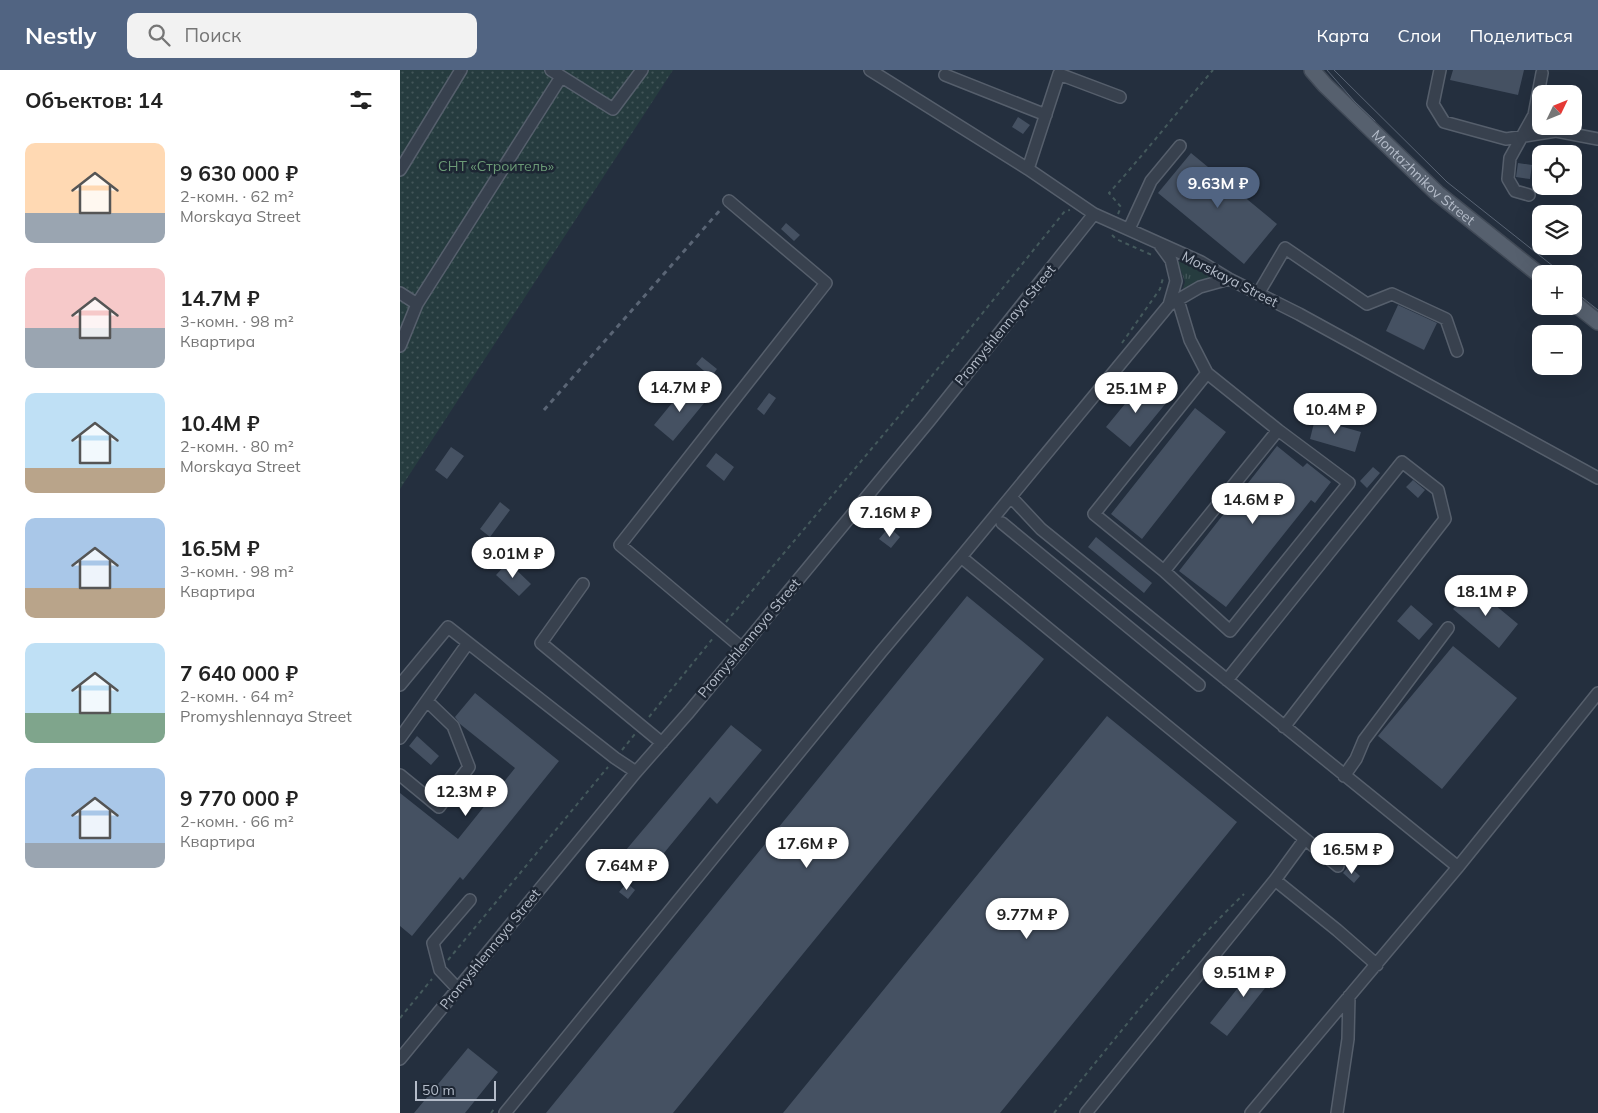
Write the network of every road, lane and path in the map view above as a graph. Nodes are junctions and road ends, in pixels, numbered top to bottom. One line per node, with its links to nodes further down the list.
1 (462, 70): 17 (street)
2 (551, 70): 10 (street)
3 (642, 70): 10 (street)
4 (870, 70): 16 (street, Morskaya Street)
5 (1213, 70): 22 (path)
6 (1312, 70): 26 (main road, Montazhnikov Street)
7 (1440, 70): 13 (street)
8 (1542, 73): 13 (street)
9 (945, 75): 12 (street)
10 (561, 77): 32 (street)
11 (1120, 97): 12 (street)
12 (1046, 115): 16 (street)
13 (1522, 136): 14 (street); 18 (street)
14 (1598, 139)
15 (1180, 146): 23 (street)
16 (1028, 169): 21 (street, Morskaya Street)
17 (400, 170)
18 (1529, 195)
19 (729, 201): 49 (street)
20 (1071, 210): 49 (path)
21 (1094, 214): 22 (street, Morskaya Street); 51 (street, Promyshlennaya Street)
22 (1115, 223): 23 (street, Morskaya Street); 25 (path)
23 (1129, 230): 24 (street, Morskaya Street)
24 (1158, 243): 28 (street, Morskaya Street); 31 (street)
25 (1157, 258)
26 (1532, 269)
27 (1163, 277): 36 (path)
28 (1229, 279): 30 (street, Morskaya Street); 31 (street)
29 (400, 293): 32 (street)
30 (1258, 294): 37 (street); 40 (street, Morskaya Street)
31 (1173, 302): 38 (street); 41 (street)
32 (417, 304): 35 (street)
33 (1582, 309): 34 (main road)
34 (1598, 322)
35 (400, 346)
36 (1119, 346)
37 (1457, 350)
38 (1207, 373): 39 (street); 44 (street)
39 (1278, 430): 44 (street); 44 (street)
40 (1598, 478)
41 (1011, 497): 43 (street); 46 (street)
42 (1002, 523): 47 (street)
43 (961, 557): 65 (street); 77 (street)
44 (1164, 572)
45 (583, 584): 57 (street)
46 (1140, 610): 47 (street); 52 (street)
47 (1127, 626): 54 (street)
48 (1448, 628): 64 (street)
49 (720, 629): 51 (street); 57 (path)
50 (468, 643): 53 (street); 56 (street); 61 (street)
51 (742, 648): 60 (street, Promyshlennaya Street)
52 (1227, 680): 58 (street); 58 (street)
53 (400, 685)
54 (1199, 685)
55 (1598, 693): 67 (street)
56 (427, 701): 59 (street); 63 (street)
57 (641, 726): 60 (street); 61 (path)
58 (1284, 727): 64 (street)
59 (400, 738)
60 (662, 743): 62 (street, Promyshlennaya Street)
61 (615, 758): 62 (street); 72 (path)
62 (636, 772): 73 (street, Promyshlennaya Street)
63 (400, 775)
64 (1344, 776): 67 (street)
65 (1305, 839): 66 (street); 68 (street)
66 (1338, 866)
67 (1458, 867): 71 (street)
68 (1275, 880): 71 (street); 80 (street)
69 (1244, 894): 79 (path)
70 (470, 900): 72 (street)
71 (1376, 965): 74 (street)
72 (440, 970): 73 (street); 75 (path)
73 (457, 988): 76 (street, Promyshlennaya Street)
74 (1349, 996): 81 (street); 82 (street)
75 (400, 1018)
76 (400, 1059)
77 (501, 1109): 78 (path)
78 (491, 1113)
79 (1054, 1113)
80 (1086, 1113)
81 (1251, 1113)
82 (1337, 1113)

